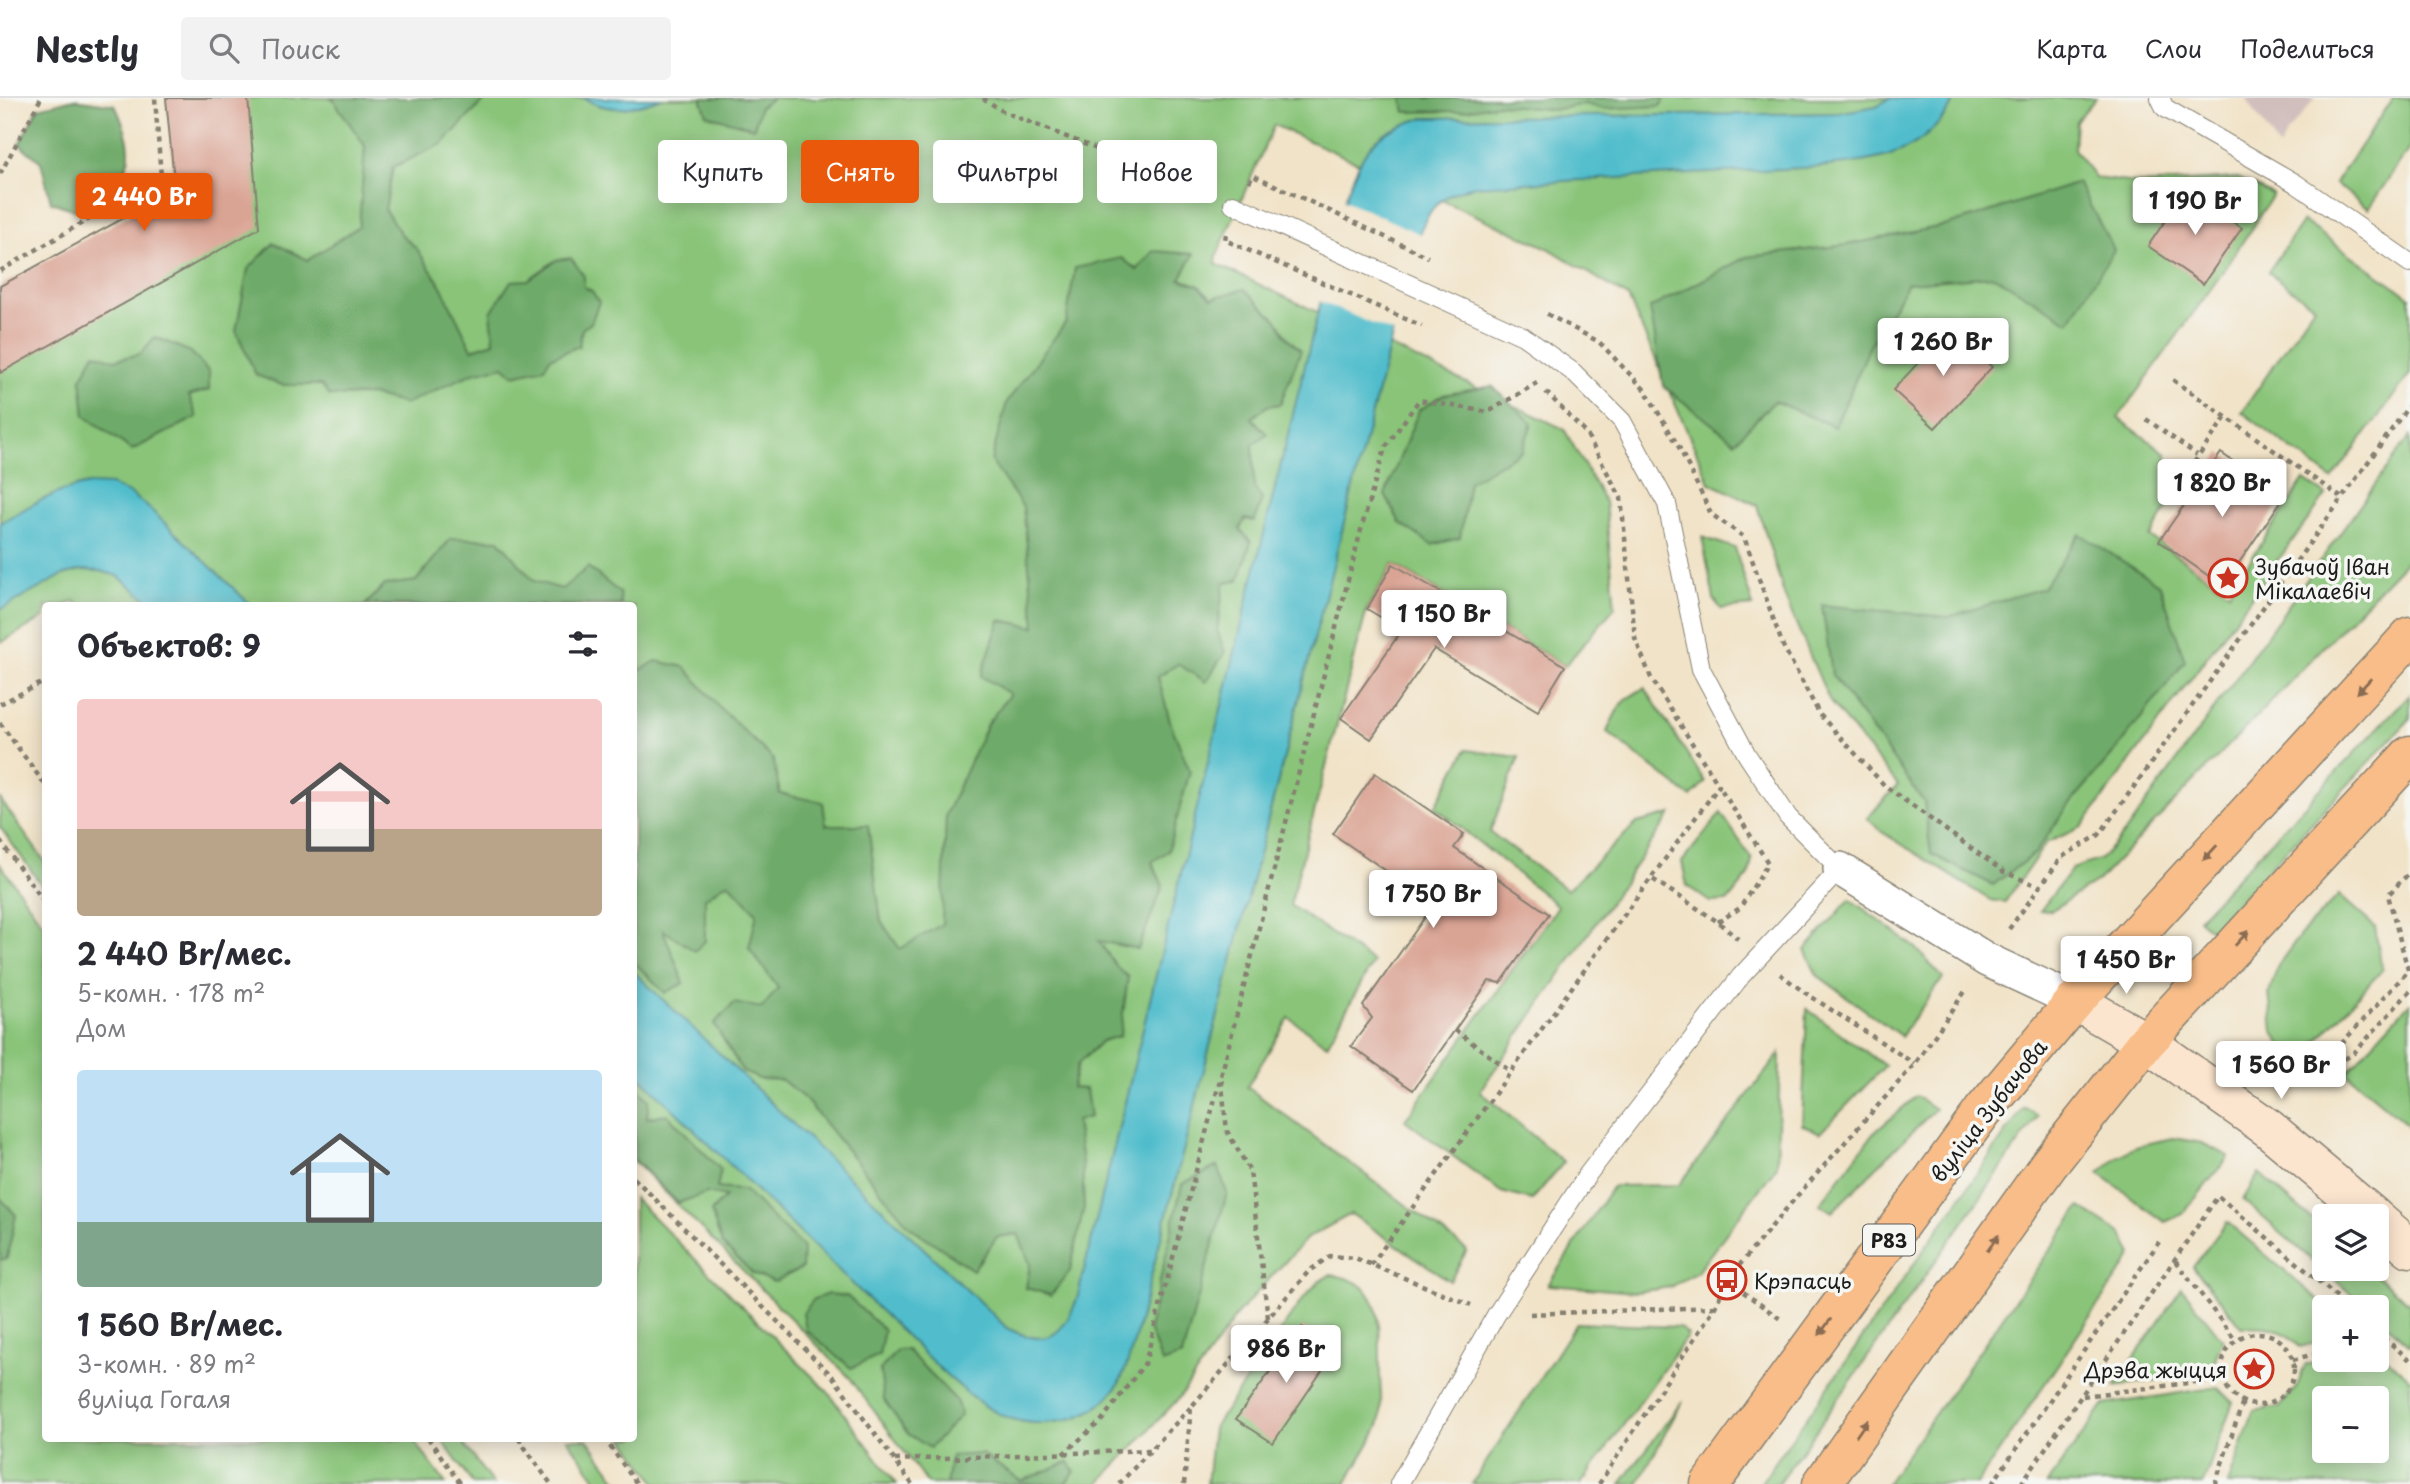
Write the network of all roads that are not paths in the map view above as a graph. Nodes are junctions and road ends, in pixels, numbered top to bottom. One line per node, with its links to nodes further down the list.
1 (2160, 98): 3 (lane)
2 (1233, 204): 6 (lane)
3 (2410, 263)
4 (2410, 636): 7 (highway, вуліца Зубачова / Р83, one-way to 7)
5 (2410, 755): 8 (highway, one-way to 5)
6 (1840, 869): 7 (street); 12 (lane)
7 (2075, 1001): 8 (main road); 13 (highway, вуліца Зубачова / Р83, one-way to 13)
8 (2146, 1042): 9 (main road); 14 (highway, one-way to 8)
9 (2358, 1204)
10 (2389, 1230): 11 (main road)
11 (2410, 1248)
12 (1399, 1484)
13 (1710, 1484)
14 (1822, 1484)

